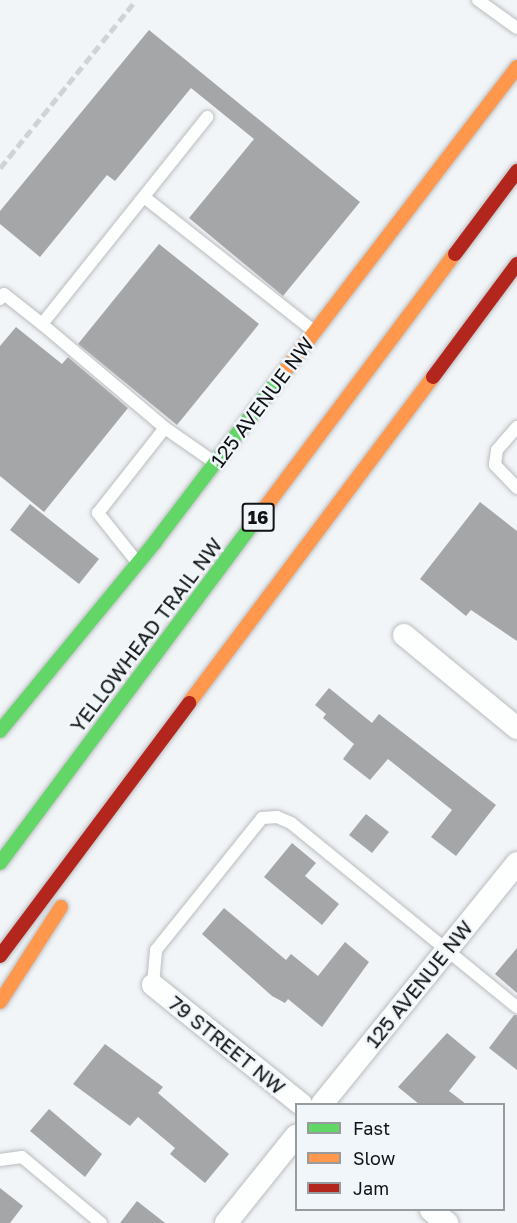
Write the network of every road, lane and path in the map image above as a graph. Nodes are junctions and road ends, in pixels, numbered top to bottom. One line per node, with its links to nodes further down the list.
1 (478, 0): 2 (lane)
2 (517, 28)
3 (517, 67): 10 (main road, 125 AVENUE NW)
4 (207, 117): 6 (lane)
5 (517, 171): 22 (main road, YELLOWHEAD TRAIL NW / 16)
6 (144, 196): 9 (lane); 10 (lane)
7 (517, 264): 17 (main road)
8 (0, 299): 9 (lane)
9 (42, 324): 12 (lane)
10 (315, 333): 13 (main road, 125 AVENUE NW)
11 (517, 427): 14 (lane)
12 (165, 428): 13 (lane); 15 (lane)
13 (215, 463): 15 (main road, 125 AVENUE NW)
14 (517, 488)
15 (137, 563): 19 (main road, 125 AVENUE NW)
16 (404, 635): 18 (street)
17 (217, 667): 20 (main road); 25 (main road)
18 (517, 728)
19 (0, 731)
20 (96, 854)
21 (517, 862): 24 (street, 125 AVENUE NW)
22 (0, 863)
23 (70, 893): 27 (main road)
24 (446, 950): 26 (lane); 28 (lane); 30 (street, 125 AVENUE NW)
25 (0, 956)
26 (153, 985): 29 (street, 79 STREET NW)
27 (0, 1002)
28 (517, 1007)
29 (300, 1103)
30 (323, 1103)
31 (295, 1138): 35 (street)
32 (0, 1160): 34 (lane)
33 (433, 1211): 36 (street)
34 (101, 1223)
35 (226, 1223)
36 (447, 1223)

